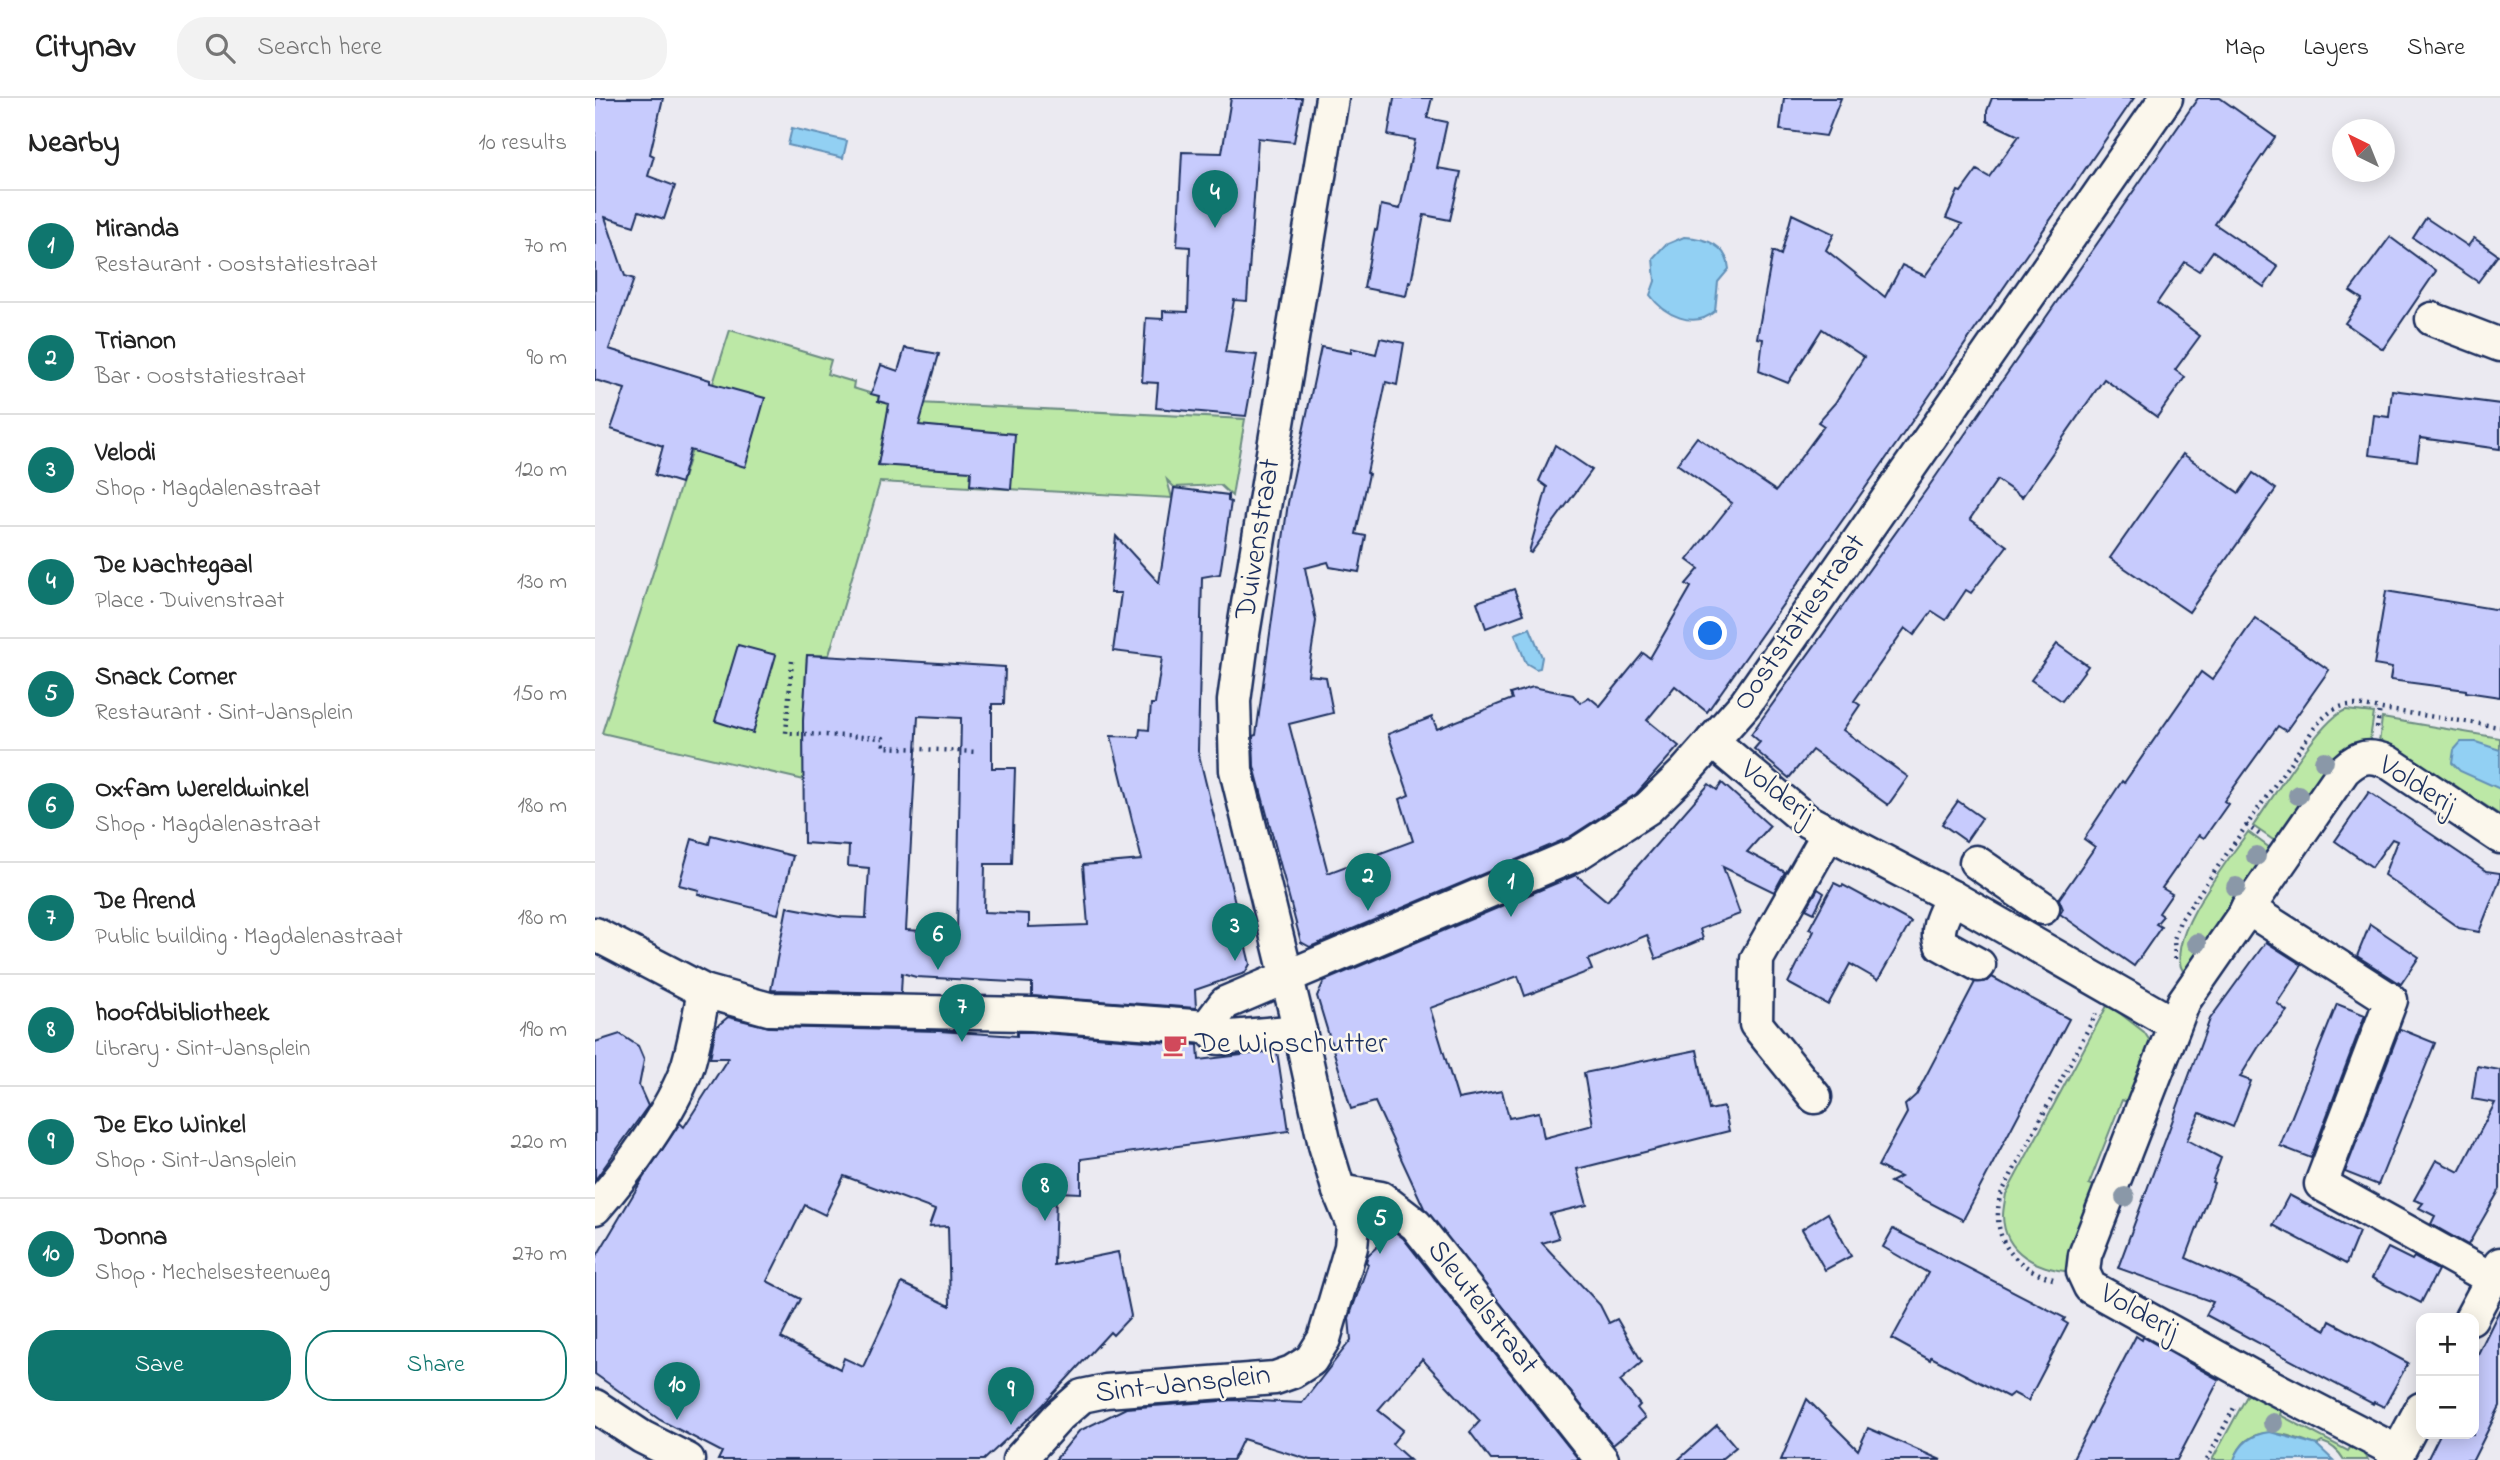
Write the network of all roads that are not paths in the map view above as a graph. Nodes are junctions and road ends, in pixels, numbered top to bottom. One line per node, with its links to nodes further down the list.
1 (1332, 98): 14 (street, Duivenstraat)
2 (2166, 98): 5 (street, Ooststatiestraat)
3 (2432, 319): 4 (street)
4 (2500, 345)
5 (1712, 741): 6 (street, Volderij); 14 (street, Ooststatiestraat)
6 (1837, 836): 9 (street, Volderij); 19 (street)
7 (2500, 837): 11 (street, Volderij)
8 (1976, 862): 10 (street)
9 (1952, 897): 13 (street); 16 (street)
10 (2043, 908)
11 (2247, 908): 16 (street, Volderij); 22 (street)
12 (595, 934): 15 (street)
13 (1979, 965)
14 (1287, 979): 17 (street, Ooststatiestraat); 18 (street, Duivenstraat)
15 (704, 991): 17 (street); 21 (street)
16 (2174, 1024): 26 (street, Volderij)
17 (1207, 1027): 18 (street)
18 (1300, 1031): 20 (street, Sint-Jansplein)
19 (1815, 1097)
20 (1339, 1191): 28 (street, Sint-Jansplein); 29 (street, Sleutelstraat)
21 (595, 1208)
22 (2496, 1272): 23 (street)
23 (2474, 1313)
24 (595, 1406): 27 (street)
25 (2416, 1418): 26 (street)
26 (2396, 1456)
27 (688, 1460)
28 (1019, 1460)
29 (1602, 1460)

